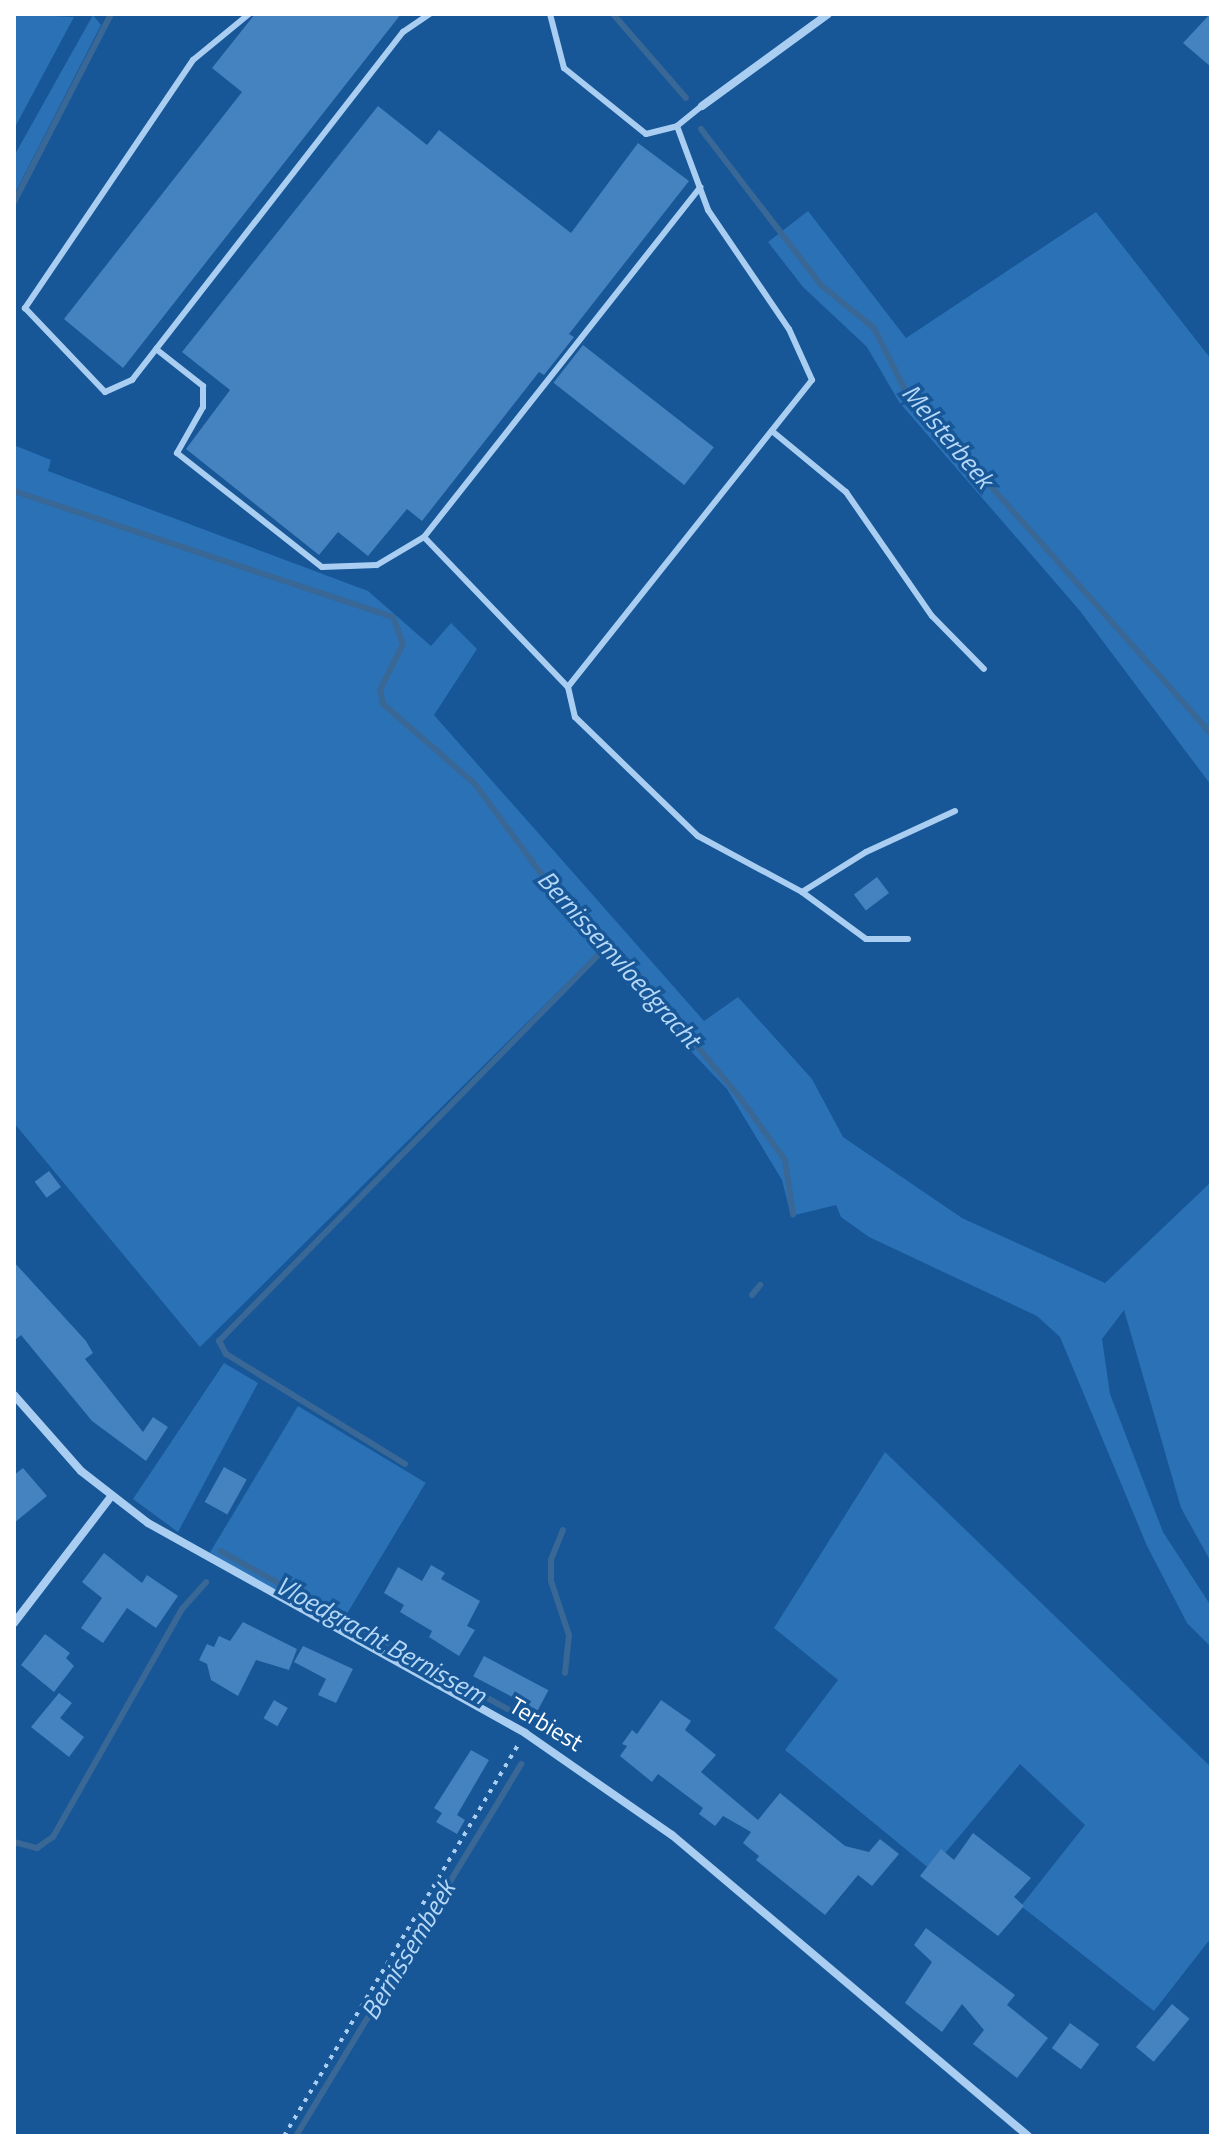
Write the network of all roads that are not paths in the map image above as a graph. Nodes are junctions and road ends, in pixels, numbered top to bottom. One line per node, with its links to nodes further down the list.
1 (249, 14): 8 (lane)
2 (430, 14): 8 (lane)
3 (550, 14): 6 (lane)
4 (828, 14): 5 (street)
5 (702, 106): 6 (lane)
6 (677, 126): 7 (lane)
7 (700, 187): 9 (lane); 10 (lane)
8 (156, 349): 10 (lane)
9 (772, 431): 11 (lane); 12 (lane)
10 (424, 537): 12 (lane)
11 (984, 669)
12 (568, 687): 14 (lane)
13 (955, 811): 14 (lane)
14 (802, 892): 15 (lane)
15 (908, 939)
16 (14, 1395): 17 (street, Terbiest)
17 (110, 1498): 18 (street); 19 (street, Terbiest)
18 (14, 1623)
19 (1028, 2136)

